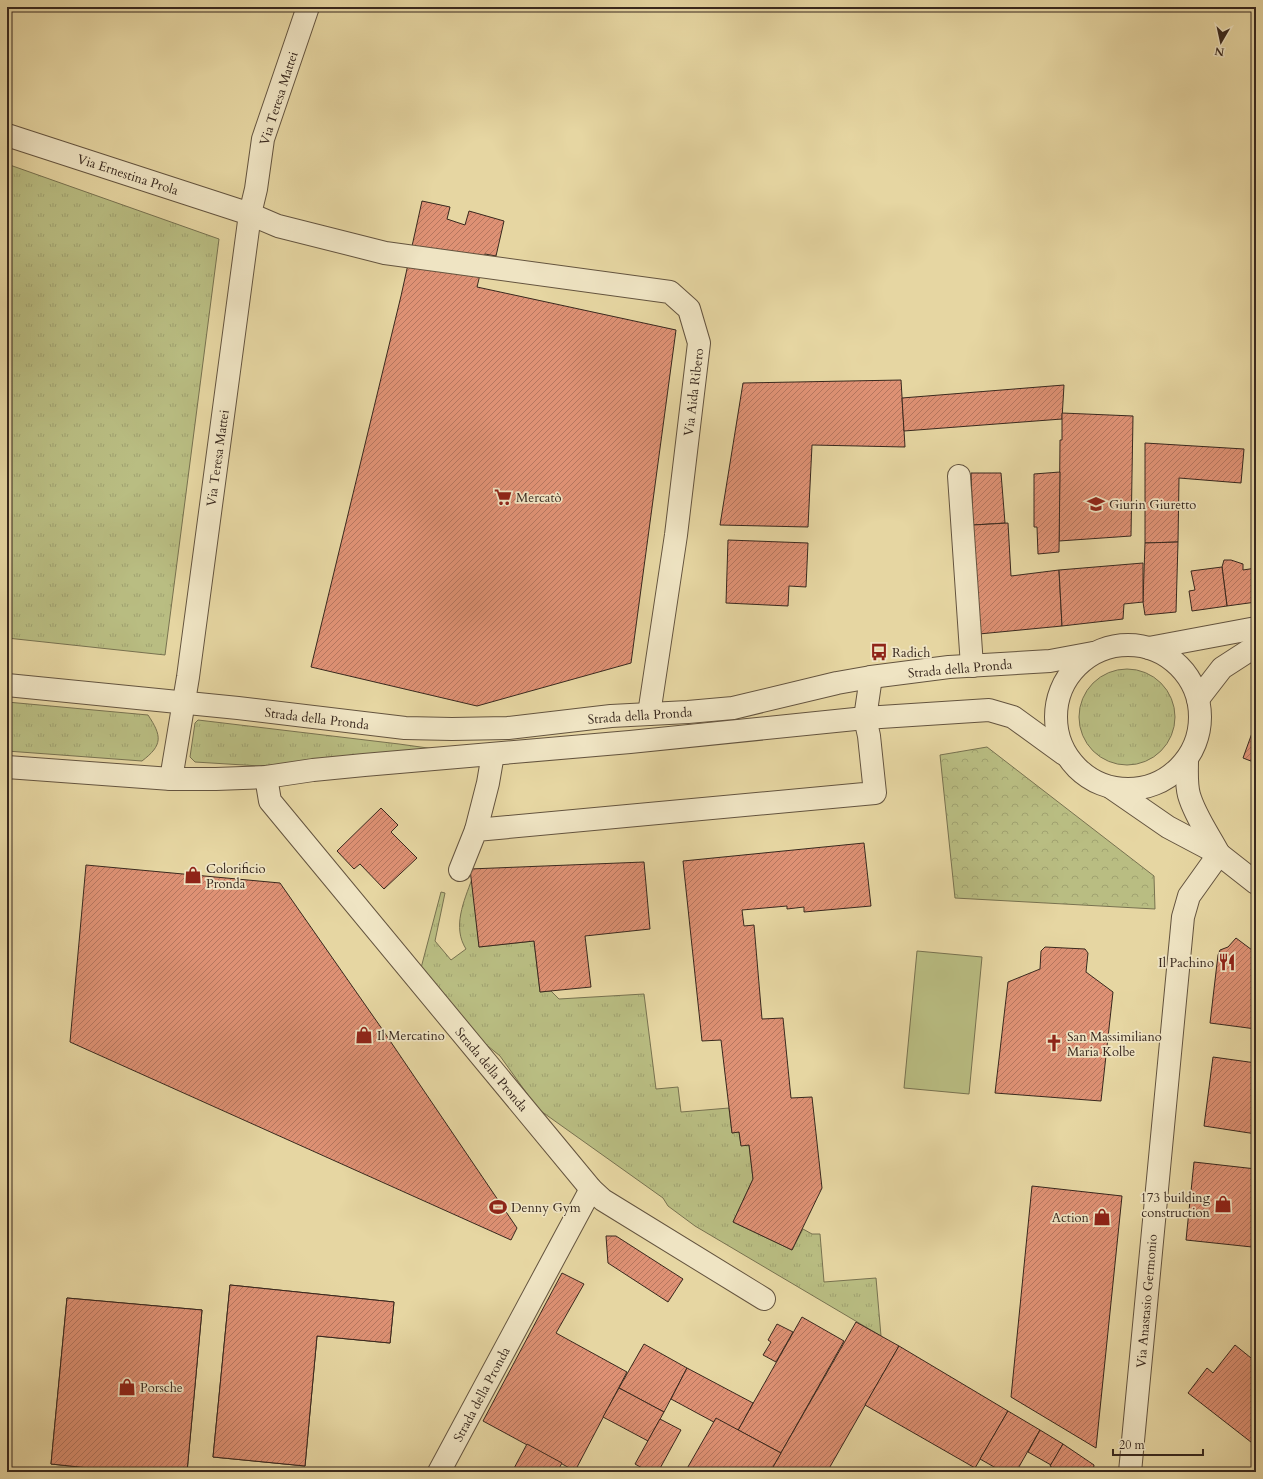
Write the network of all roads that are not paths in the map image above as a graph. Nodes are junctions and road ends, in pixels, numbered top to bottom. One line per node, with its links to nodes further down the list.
1 (308, 7): 3 (street, Via Teresa Mattei)
2 (7, 135): 3 (street, Via Ernestina Prola)
3 (250, 214): 13 (street, Via Teresa Mattei); 14 (street, Via Aida Ribero)
4 (959, 476): 9 (street)
5 (1256, 628): 7 (street)
6 (1256, 646): 12 (street)
7 (1149, 648): 8 (street); 12 (street)
8 (1094, 653): 9 (street, Strada della Pronda); 17 (street)
9 (972, 666): 10 (street, Strada della Pronda)
10 (871, 677): 14 (street, Strada della Pronda); 15 (street)
11 (7, 685): 13 (street, Strada della Pronda)
12 (1198, 699): 18 (street)
13 (183, 702): 14 (street, Strada della Pronda); 21 (street)
14 (649, 714)
15 (865, 718): 16 (street, Strada della Pronda); 17 (street, Strada della Pronda); 23 (street)
16 (493, 754): 20 (street, Strada della Pronda); 23 (street)
17 (1064, 754): 22 (street)
18 (1187, 760): 22 (street); 24 (street)
19 (7, 767): 21 (street, Strada della Pronda)
20 (266, 777): 21 (street, Strada della Pronda); 27 (street, Strada della Pronda)
21 (170, 779)
22 (1113, 789): 24 (street)
23 (476, 830): 25 (street)
24 (1219, 854): 26 (street); 30 (street, Via Anastasio Germonio)
25 (460, 870)
26 (1256, 883)
27 (591, 1189): 28 (street, Strada della Pronda); 29 (street, Strada della Pronda)
28 (764, 1299)
29 (439, 1472)
30 (1130, 1472)

